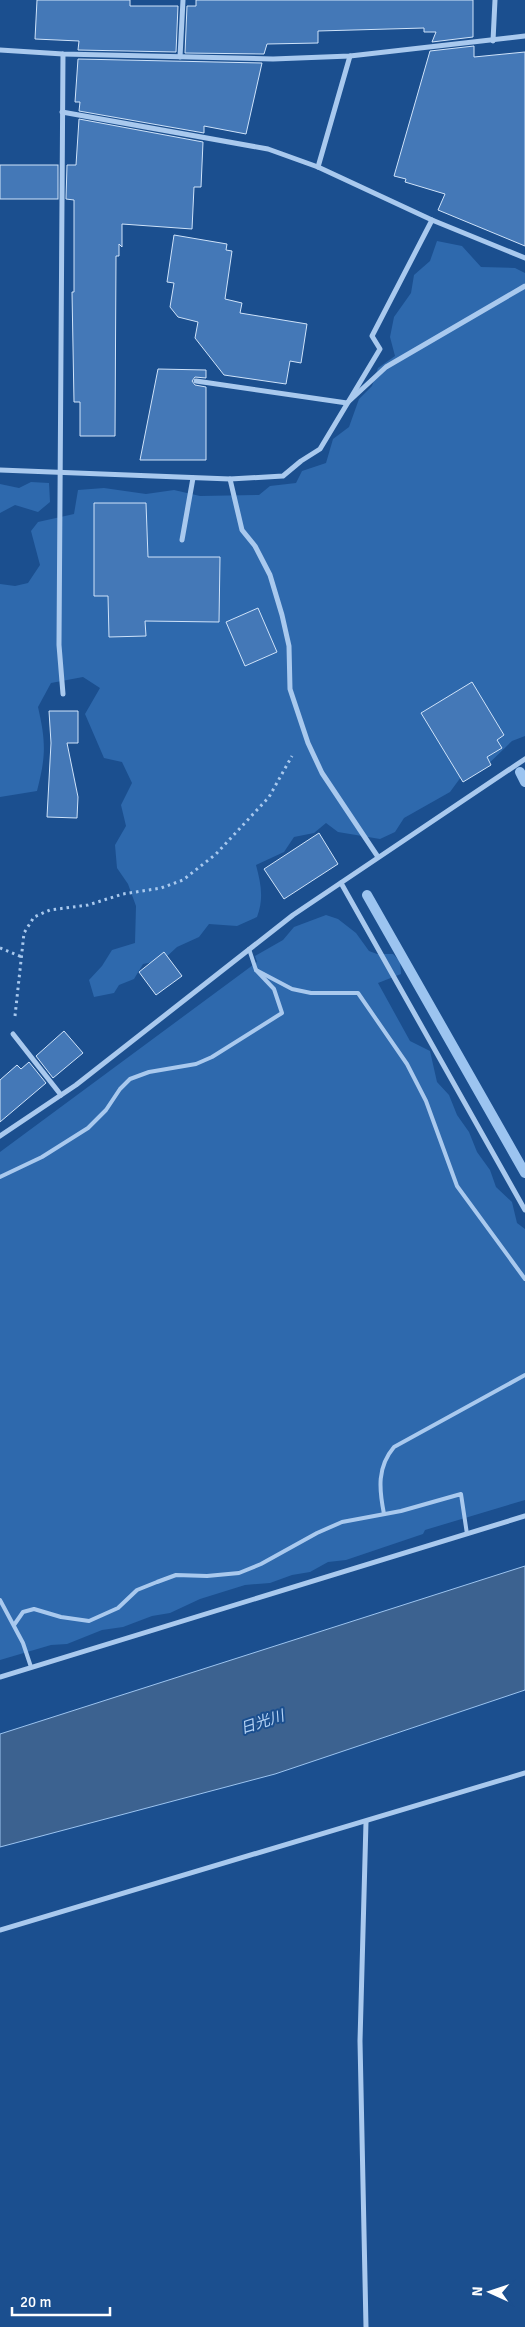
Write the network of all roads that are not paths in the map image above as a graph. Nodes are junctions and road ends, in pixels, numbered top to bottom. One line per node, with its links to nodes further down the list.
1 (183, 0): 8 (street)
2 (495, 0): 4 (street)
3 (525, 36): 4 (street)
4 (493, 41): 7 (street)
5 (0, 50): 6 (street)
6 (63, 54): 8 (street); 9 (street)
7 (350, 56): 8 (street); 10 (street)
8 (180, 57)
9 (62, 112): 10 (street); 17 (street)
10 (318, 167): 11 (street)
11 (432, 220): 12 (street); 15 (street)
12 (525, 258)
13 (525, 286): 15 (street)
14 (196, 380): 15 (street)
15 (347, 403): 19 (street)
16 (0, 470): 17 (street)
17 (60, 472): 18 (street); 21 (street)
18 (193, 478): 19 (street); 20 (street)
19 (230, 479): 23 (street)
20 (182, 540)
21 (63, 694)
22 (525, 759): 23 (street)
23 (378, 857): 24 (street)
24 (341, 883): 25 (street); 31 (street)
25 (249, 949): 26 (lane); 28 (street)
26 (256, 970): 30 (lane); 32 (lane)
27 (13, 1034): 28 (street)
28 (61, 1095): 29 (street)
29 (0, 1136)
30 (0, 1177)
31 (525, 1210)
32 (525, 1278)
33 (525, 1375): 34 (lane)
34 (384, 1514): 36 (lane); 38 (lane)
35 (525, 1516): 36 (street)
36 (467, 1535): 39 (street)
37 (0, 1600): 38 (lane)
38 (14, 1625): 39 (lane)
39 (31, 1667): 40 (street)
40 (0, 1677)
41 (525, 1773): 42 (street)
42 (366, 1822): 43 (street); 44 (street)
43 (0, 1930)
44 (366, 2327)

